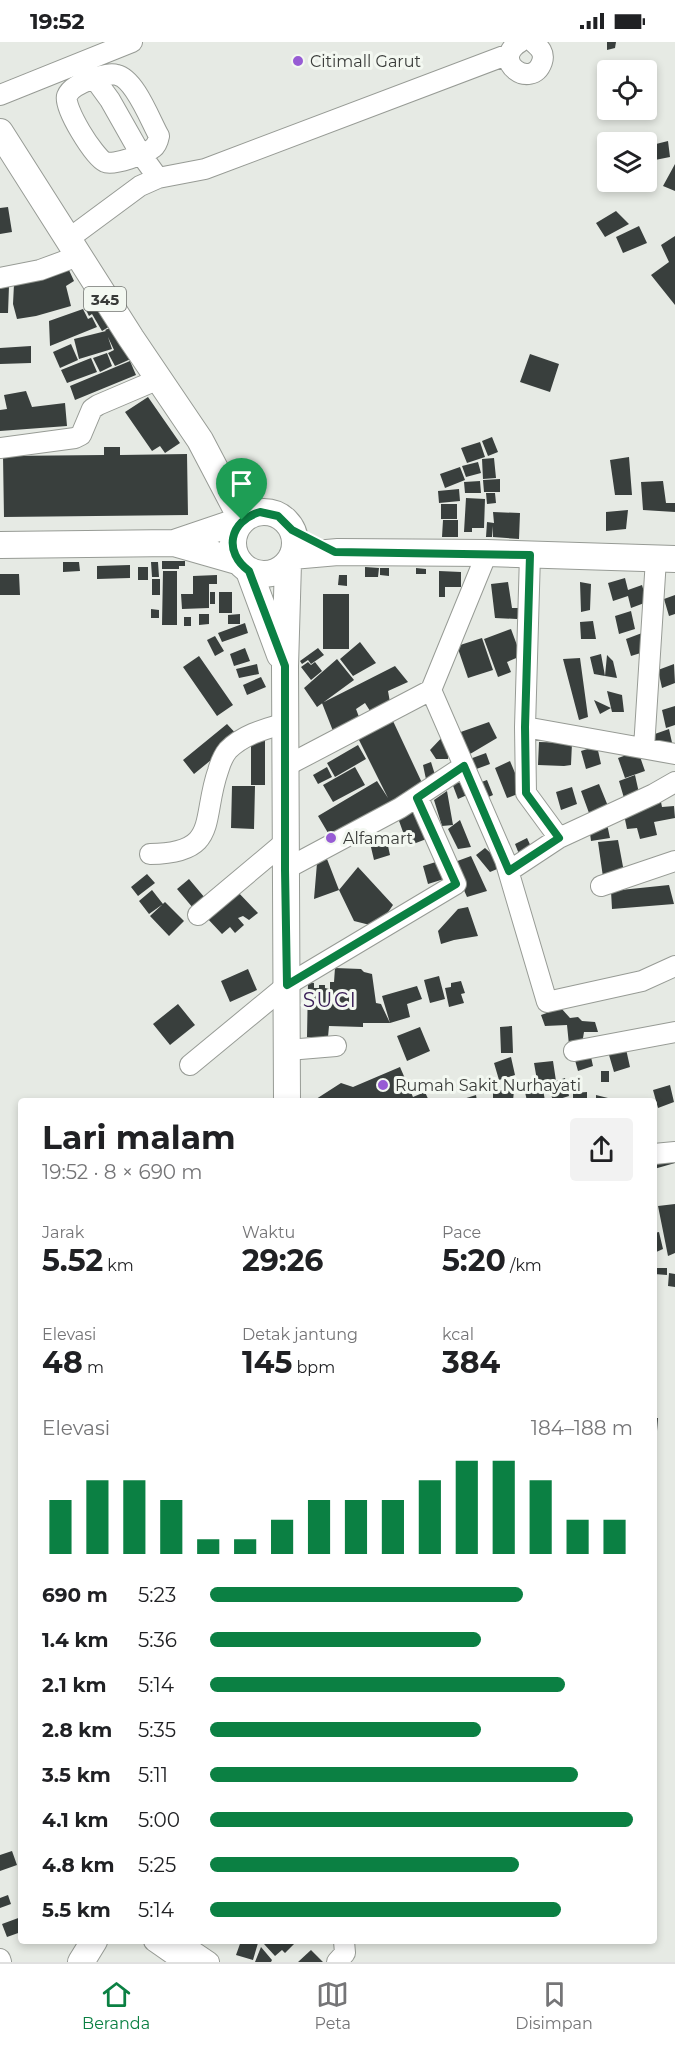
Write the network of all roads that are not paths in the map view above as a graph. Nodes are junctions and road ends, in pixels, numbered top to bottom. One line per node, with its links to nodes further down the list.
1 (132, 42): 3 (street)
2 (520, 45): 6 (street)
3 (0, 95)
4 (0, 132): 7 (main road, 345)
5 (140, 153): 5 (street); 6 (street)
6 (158, 178): 7 (street)
7 (73, 248): 8 (street); 9 (main road, 345)
8 (0, 278)
9 (159, 379): 10 (street); 11 (main road, 345)
10 (0, 448)
11 (214, 464): 12 (main road, 345); 13 (main road, 345)
12 (242, 520): 13 (main road); 14 (main road); 21 (main road)
13 (285, 523): 16 (main road); 19 (main road)
14 (174, 543): 15 (main road); 21 (main road)
15 (0, 545)
16 (335, 552): 17 (main road); 19 (main road)
17 (488, 553): 18 (main road); 23 (street)
18 (530, 555): 20 (main road); 25 (street)
19 (290, 559): 21 (main road); 22 (main road)
20 (666, 559): 26 (street)
21 (243, 566): 22 (main road)
22 (285, 666): 24 (main road)
23 (431, 690): 28 (street); 29 (street)
24 (286, 723): 28 (main road); 34 (street)
25 (525, 727): 26 (street); 32 (street)
26 (644, 748): 27 (street)
27 (675, 754)
28 (286, 766): 33 (main road)
29 (464, 766): 31 (street); 37 (street)
30 (675, 782): 32 (street)
31 (417, 798): 36 (street); 41 (street)
32 (559, 838): 37 (street)
33 (285, 842): 36 (main road); 39 (street)
34 (150, 854)
35 (675, 861): 38 (street)
36 (285, 870): 41 (main road)
37 (509, 871): 40 (street)
38 (601, 886)
39 (198, 915)
40 (675, 966)
41 (287, 985): 44 (main road); 46 (street)
42 (675, 1032): 45 (street)
43 (336, 1046): 44 (street)
44 (288, 1050): 47 (main road)
45 (574, 1051)
46 (190, 1065)
47 (287, 1098)
48 (675, 1152): 49 (street)
49 (657, 1154)
50 (169, 1944): 53 (street)
51 (170, 1944): 54 (street)
52 (344, 1944): 55 (street)
53 (184, 1962)
54 (209, 1962)
55 (337, 1962)

